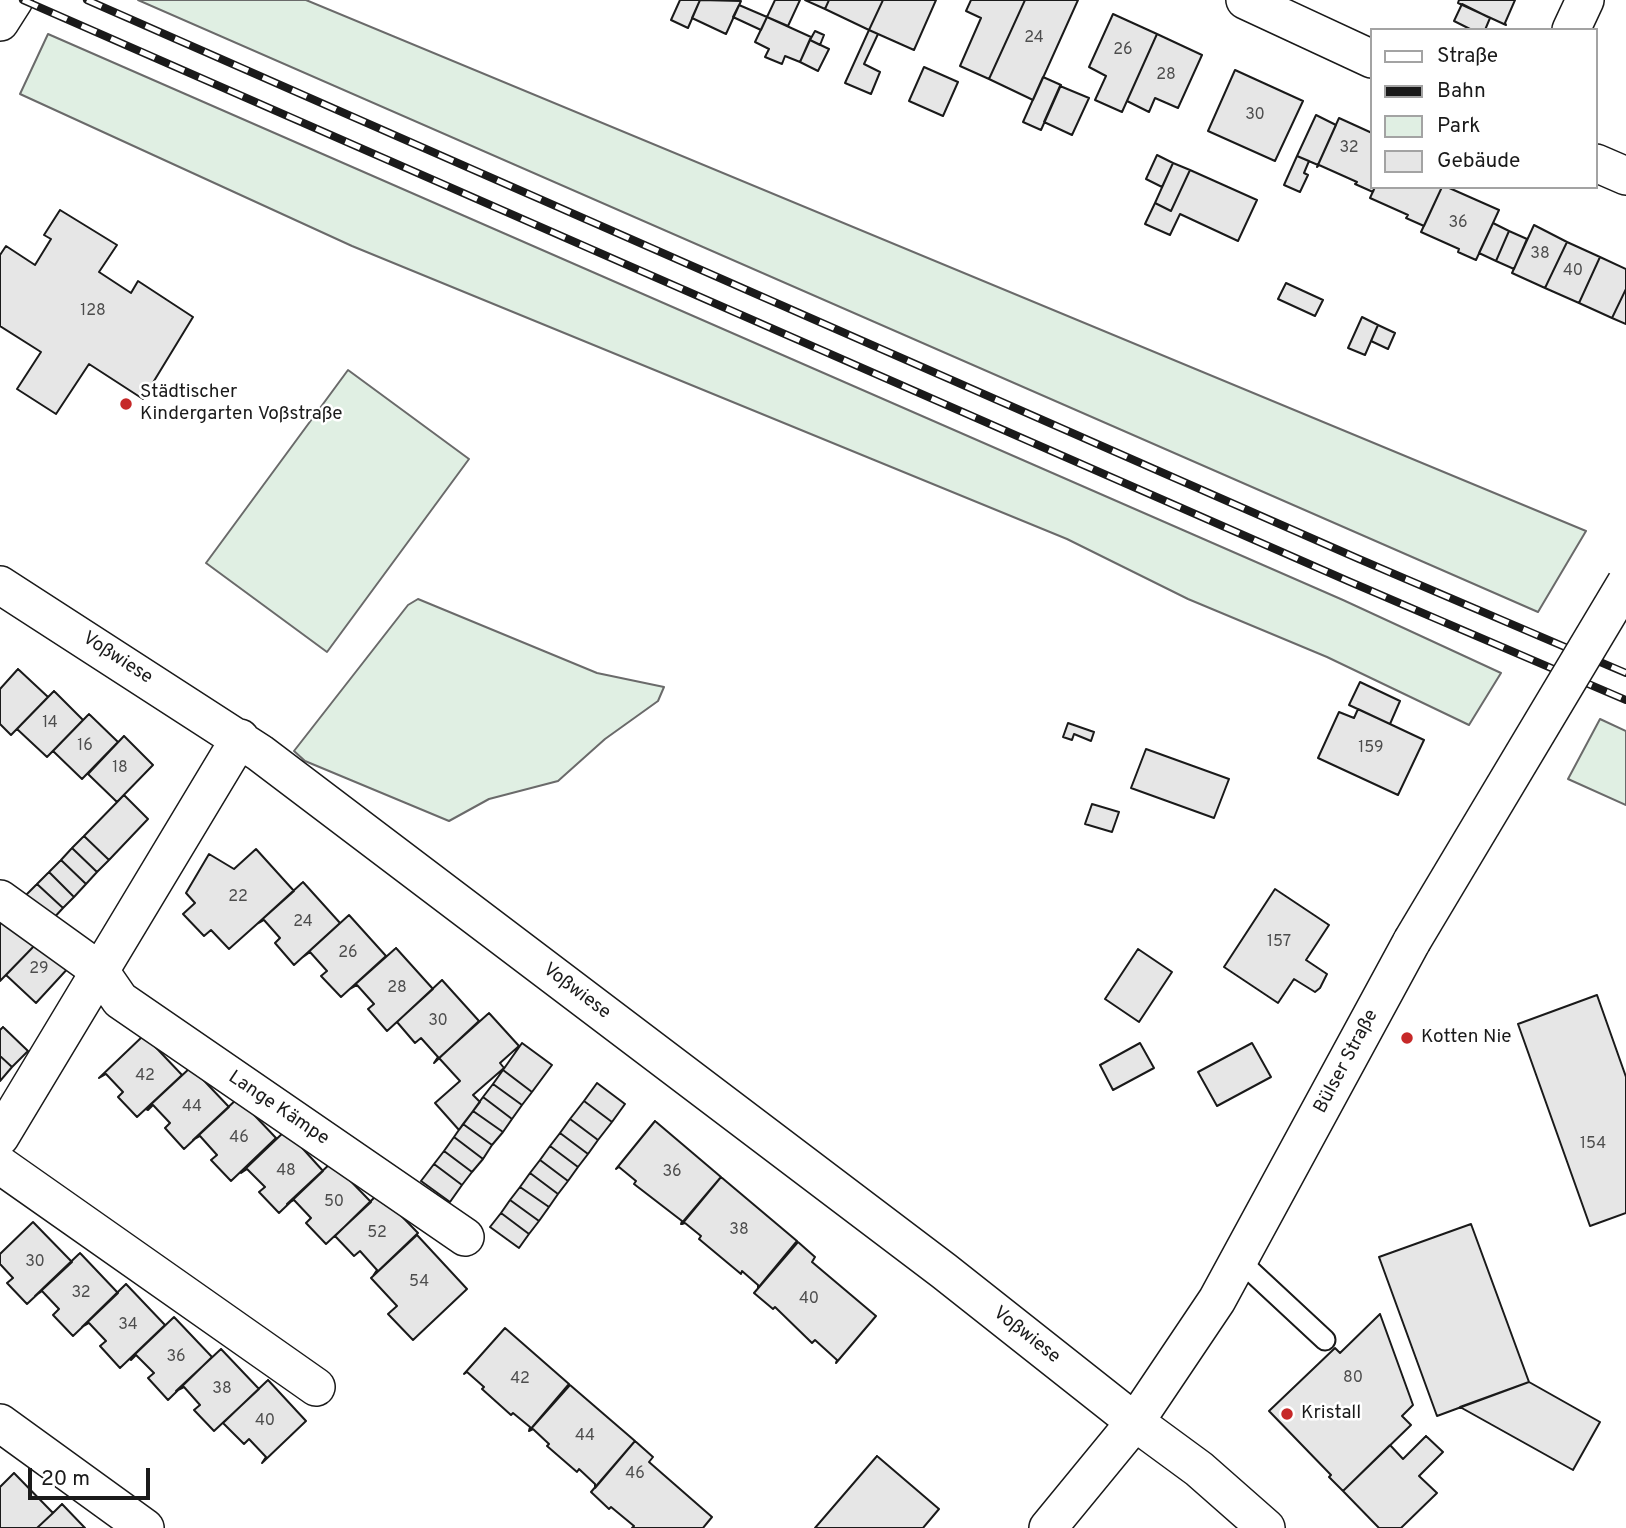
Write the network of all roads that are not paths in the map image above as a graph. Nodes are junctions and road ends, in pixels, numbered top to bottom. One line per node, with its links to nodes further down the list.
1 (1245, 0): 4 (street)
2 (1585, 0): 3 (street)
3 (1572, 28)
4 (1370, 58)
5 (1598, 164): 6 (street)
6 (1626, 176)
7 (1626, 583): 15 (street, Bülser Straße, bridge)
8 (0, 585): 9 (street, Voßwiese)
9 (240, 738): 11 (street); 18 (street, Voßwiese)
10 (0, 899): 11 (street, Lange Kämpe)
11 (100, 971): 12 (street); 14 (street, Lange Kämpe)
12 (0, 1137)
13 (0, 1165): 17 (street)
14 (465, 1237)
15 (1240, 1261): 16 (lane); 18 (street, Bülser Straße)
16 (1325, 1340)
17 (316, 1387)
18 (1135, 1422): 21 (street, Bülser Straße); 22 (street, Voßwiese)
19 (0, 1423): 20 (street)
20 (145, 1528)
21 (1048, 1528)
22 (1266, 1528)

